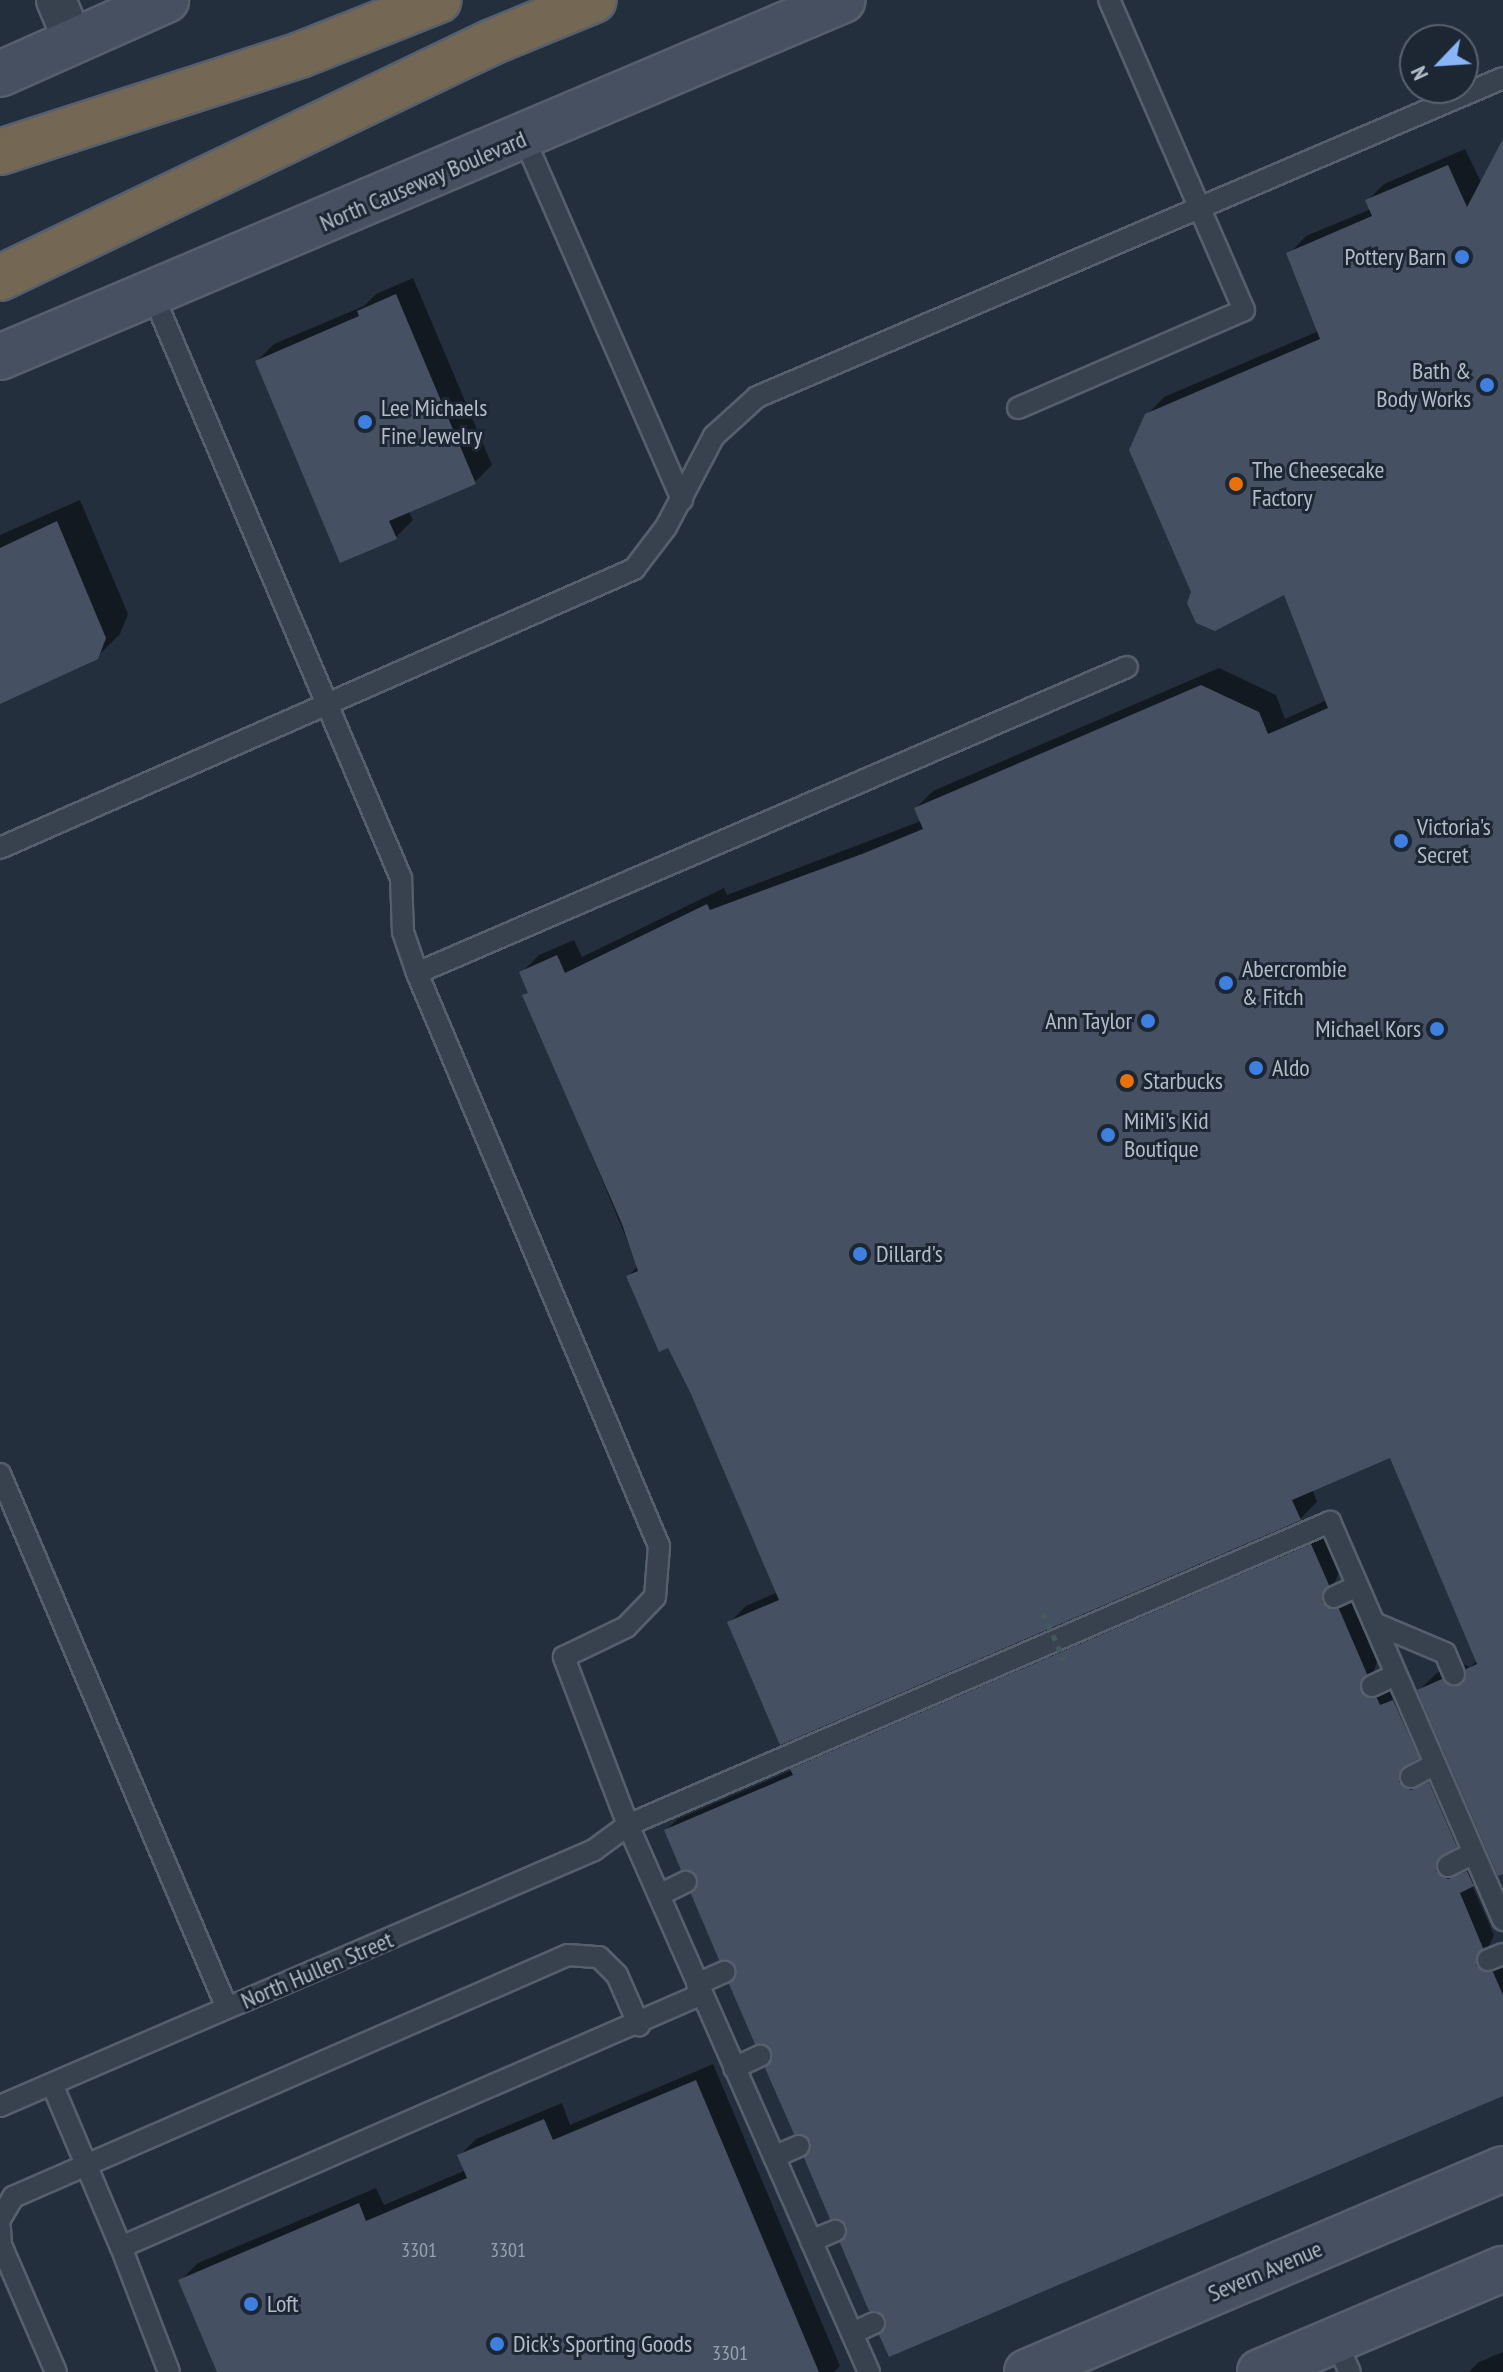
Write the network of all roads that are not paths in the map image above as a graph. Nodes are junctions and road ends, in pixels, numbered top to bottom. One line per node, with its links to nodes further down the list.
1 (56, 0): 7 (street)
2 (166, 0): 7 (street)
3 (439, 0): 11 (highway)
4 (594, 0): 13 (highway)
5 (843, 0): 10 (street, North Causeway Boulevard)
6 (1109, 0): 12 (lane)
7 (73, 40): 8 (street)
8 (0, 74)
9 (1503, 78): 12 (lane)
10 (524, 138): 14 (street, North Causeway Boulevard); 17 (lane)
11 (0, 152)
12 (1200, 208): 16 (lane); 17 (lane)
13 (0, 278)
14 (153, 295): 15 (street, North Causeway Boulevard); 19 (lane)
15 (0, 357)
16 (1018, 408)
17 (682, 500): 19 (lane)
18 (1127, 667): 21 (lane)
19 (327, 708): 20 (lane); 21 (lane)
20 (0, 848)
21 (417, 973): 31 (lane)
22 (0, 1474): 39 (lane)
23 (1358, 1586): 24 (lane); 25 (lane); 31 (lane, North Hullen Street)
24 (1334, 1597)
25 (1374, 1623): 26 (lane); 27 (lane)
26 (1454, 1674)
27 (1396, 1675): 28 (lane); 29 (lane)
28 (1372, 1686)
29 (1434, 1765): 30 (lane); 32 (lane)
30 (1411, 1777)
31 (628, 1825): 35 (lane); 39 (lane, North Hullen Street)
32 (1472, 1854): 33 (lane); 36 (lane)
33 (1448, 1866)
34 (686, 1882): 35 (lane)
35 (659, 1895): 38 (lane)
36 (1503, 1920)
37 (724, 1972): 38 (lane)
38 (700, 1989): 40 (lane); 42 (lane)
39 (227, 2008): 43 (lane, North Hullen Street)
40 (639, 2025): 47 (lane); 53 (lane)
41 (760, 2056): 42 (lane)
42 (734, 2068): 46 (lane)
43 (52, 2084): 44 (lane, North Hullen Street); 47 (lane)
44 (0, 2106)
45 (799, 2146): 46 (lane)
46 (774, 2157): 52 (lane)
47 (86, 2166): 49 (lane); 53 (lane)
48 (1503, 2169): 61 (street, Severn Avenue)
49 (0, 2219)
50 (0, 2229): 58 (lane)
51 (835, 2231): 52 (lane)
52 (811, 2241): 56 (lane)
53 (121, 2247): 59 (lane)
54 (1503, 2269): 57 (street)
55 (874, 2323): 56 (lane)
56 (852, 2333): 60 (lane)
57 (1342, 2356): 62 (street)
58 (56, 2372)
59 (169, 2372)
60 (869, 2372)
61 (1027, 2372)
62 (1260, 2372)

